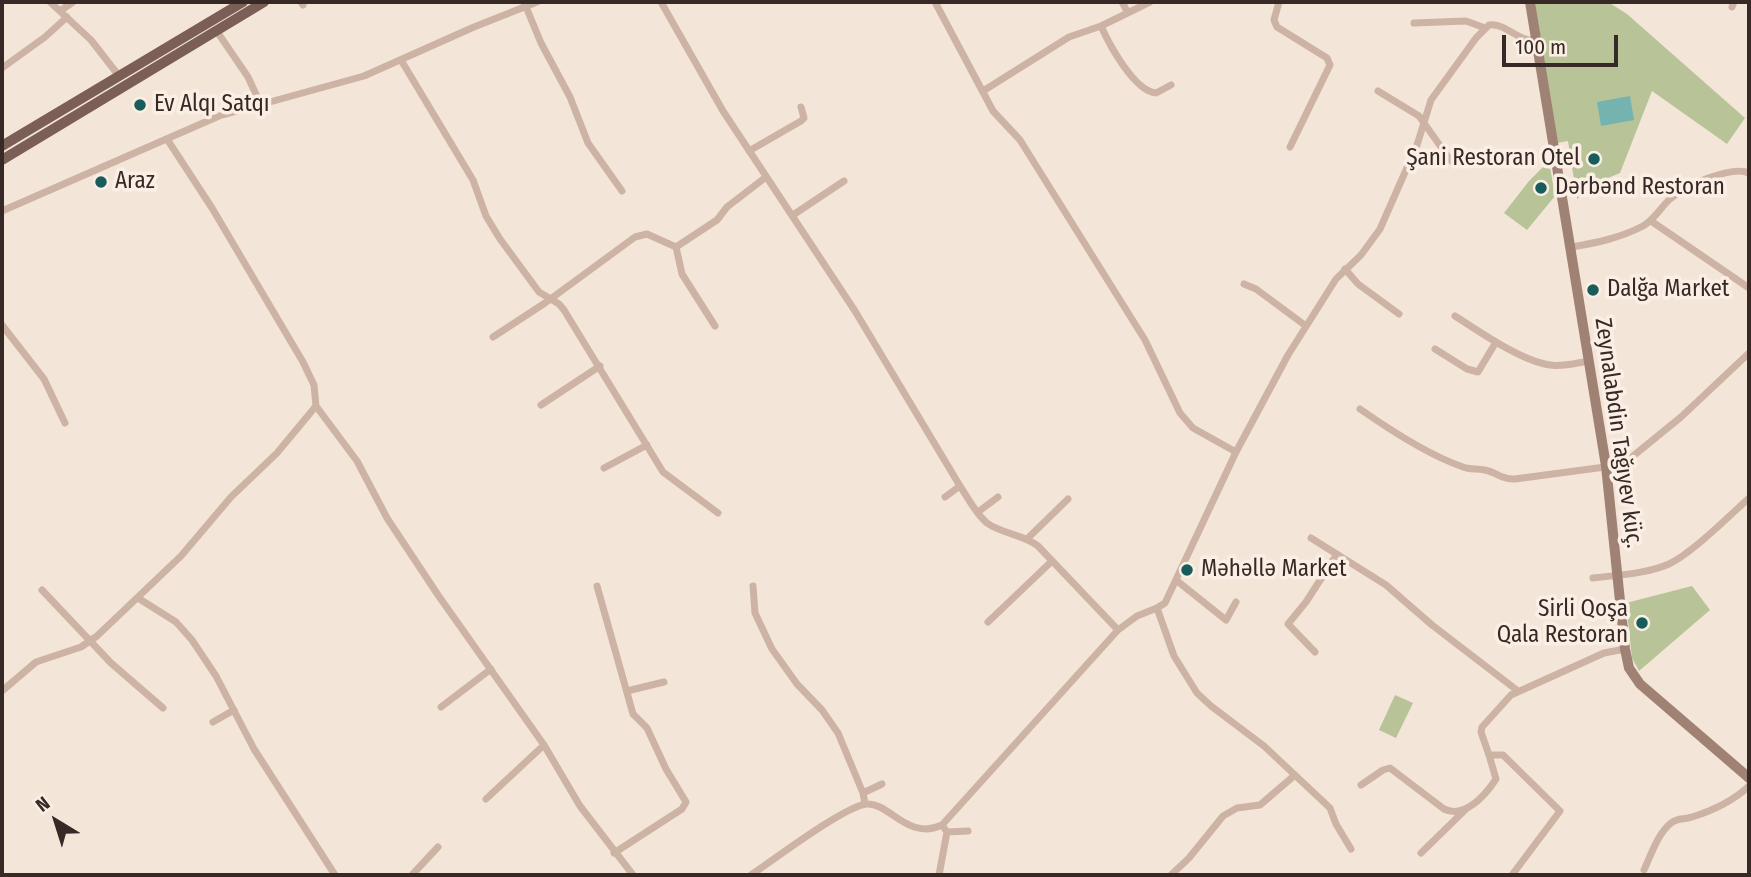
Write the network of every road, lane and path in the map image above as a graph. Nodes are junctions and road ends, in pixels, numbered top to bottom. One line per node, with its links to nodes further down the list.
1 (50, 2): 13 (street)
2 (73, 2): 13 (street)
3 (243, 2): 23 (main road)
4 (264, 2): 19 (main road)
5 (537, 2): 12 (street)
6 (661, 2): 33 (street)
7 (934, 2): 25 (street)
8 (1122, 2): 14 (street)
9 (1150, 2): 14 (street)
10 (1279, 2): 32 (street)
11 (1530, 2): 20 (street, Zeynalabdin Tağıyev küç.)
12 (525, 4): 21 (street); 39 (street)
13 (60, 11): 15 (street)
14 (1127, 11): 17 (street)
15 (67, 17): 22 (street); 23 (street)
16 (1414, 23): 18 (street)
17 (1101, 26): 24 (street); 25 (street)
18 (1485, 28): 20 (street); 29 (street)
19 (216, 30): 27 (street); 34 (main road)
20 (1536, 40): 44 (street, Zeynalabdin Tağıyev küç.)
21 (401, 60): 27 (street); 48 (street)
22 (2, 68)
23 (120, 76): 31 (main road)
24 (1171, 85)
25 (983, 91): 65 (street)
26 (1378, 91): 29 (street)
27 (260, 103): 30 (street)
28 (801, 107): 33 (street)
29 (1423, 120): 35 (street); 45 (street)
30 (167, 139): 40 (street); 61 (street)
31 (2, 146)
32 (1290, 146)
33 (749, 151): 37 (street)
34 (2, 160)
35 (1451, 161)
36 (1749, 173): 42 (street)
37 (766, 177): 41 (street); 43 (street)
38 (844, 181): 41 (street)
39 (622, 191)
40 (2, 211)
41 (793, 215): 68 (street)
42 (1651, 221): 44 (street); 47 (street)
43 (676, 247): 48 (street); 52 (street)
44 (1571, 247): 58 (street, Zeynalabdin Tağıyev küç.)
45 (1345, 270): 49 (street); 53 (street)
46 (1244, 284): 53 (street)
47 (1749, 288)
48 (551, 298): 54 (street); 59 (street)
49 (1399, 314)
50 (1455, 316): 55 (street)
51 (2, 325): 63 (street)
52 (715, 326)
53 (1306, 326): 65 (street)
54 (493, 337)
55 (1496, 342): 56 (street); 58 (street)
56 (1435, 349)
57 (1749, 353): 66 (street)
58 (1589, 361): 66 (street, Zeynalabdin Tağıyev küç.)
59 (600, 366): 60 (street); 64 (street)
60 (541, 405)
61 (316, 406): 85 (street); 93 (street)
62 (1360, 408): 66 (street)
63 (65, 423)
64 (647, 445): 67 (street); 74 (street)
65 (1236, 452): 81 (street)
66 (1606, 466): 79 (street, Zeynalabdin Tağıyev küç.)
67 (604, 468)
68 (960, 486): 69 (street); 73 (street)
69 (945, 497)
70 (998, 497): 73 (street)
71 (1068, 499): 76 (street)
72 (1749, 500): 79 (street)
73 (978, 512): 76 (street)
74 (718, 513)
75 (1311, 538): 77 (street)
76 (1027, 539): 78 (street)
77 (1338, 554): 92 (street); 97 (street)
78 (1052, 562): 88 (street); 89 (street)
79 (1618, 575): 80 (street); 91 (street, Zeynalabdin Tağıyev küç.)
80 (1594, 578)
81 (1176, 580): 86 (street); 87 (street)
82 (597, 586): 96 (street)
83 (753, 586): 109 (street)
84 (42, 590): 90 (street)
85 (138, 598): 90 (street); 100 (street)
86 (1236, 603)
87 (1157, 608): 89 (street); 104 (street)
88 (988, 622)
89 (1118, 630): 113 (street)
90 (90, 642): 95 (street); 99 (street)
91 (1625, 649): 97 (street); 105 (street, Zeynalabdin Tağıyev küç.)
92 (1315, 652)
93 (491, 668): 98 (street); 102 (street)
94 (664, 682): 96 (street)
95 (2, 691)
96 (626, 691): 117 (street)
97 (1518, 691): 103 (street)
98 (441, 707)
99 (163, 708)
100 (234, 710): 101 (street); 120 (street)
101 (213, 722)
102 (544, 745): 110 (street); 117 (street)
103 (1489, 755): 112 (street); 126 (street)
104 (1295, 775): 116 (street); 125 (street)
105 (1749, 778)
106 (882, 784): 109 (street)
107 (1361, 785): 112 (street)
108 (1749, 786): 119 (street)
109 (863, 793): 111 (street)
110 (486, 799)
111 (865, 804): 113 (street); 123 (street)
112 (1465, 810): 118 (street)
113 (944, 829): 114 (street); 124 (street)
114 (968, 831)
115 (438, 847): 121 (street)
116 (1351, 849)
117 (614, 853): 122 (street)
118 (1421, 853)
119 (1644, 870)
120 (335, 875)
121 (412, 875)
122 (633, 875)
123 (751, 875)
124 (939, 875)
125 (1171, 875)
126 (1512, 875)

